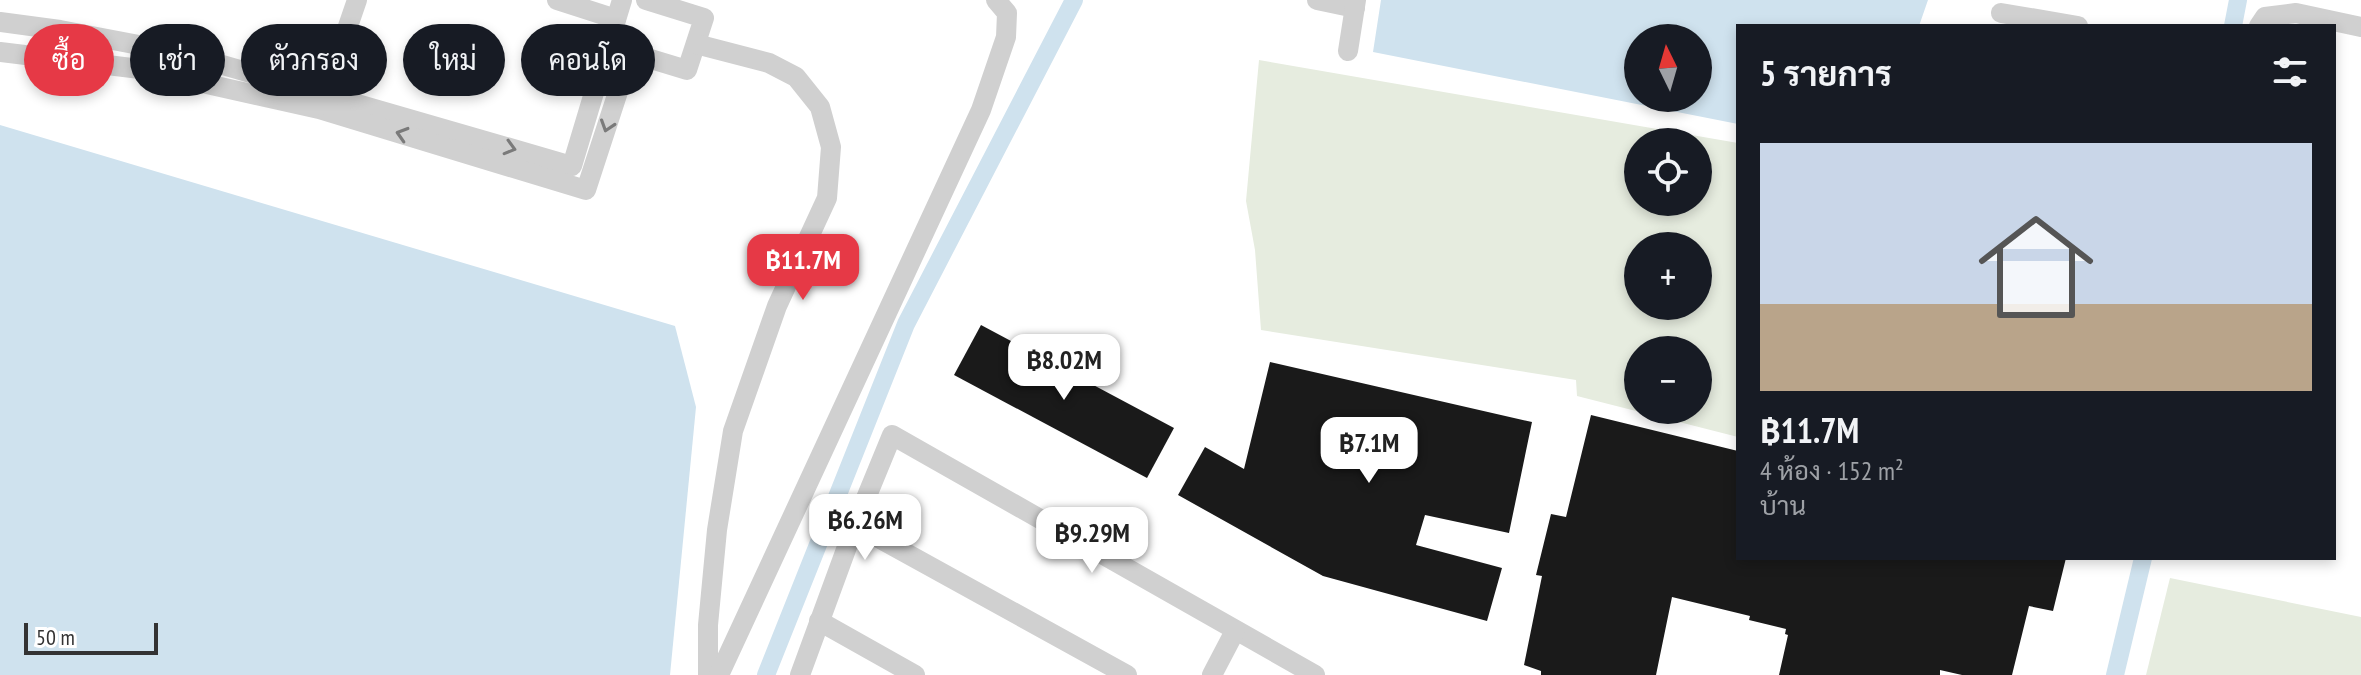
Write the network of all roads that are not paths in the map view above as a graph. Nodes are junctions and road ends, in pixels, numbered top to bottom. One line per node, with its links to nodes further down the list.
1 (357, 0): 19 (street)
2 (557, 0): 7 (street)
3 (646, 0): 13 (street)
4 (996, 0): 25 (street)
5 (1317, 0): 6 (street)
6 (1356, 4): 14 (street)
7 (619, 9)
8 (2001, 13): 10 (street)
9 (0, 22): 19 (street)
10 (2066, 24)
11 (2260, 24): 12 (street)
12 (2361, 27)
13 (696, 44): 16 (street); 24 (street)
14 (1348, 51)
15 (0, 52): 19 (street)
16 (655, 60)
17 (593, 96): 20 (street)
18 (617, 96): 20 (street, one-way to 20)
19 (322, 102): 20 (street)
20 (557, 172)
21 (855, 525): 22 (street); 23 (street); 28 (street)
22 (819, 621): 26 (street); 27 (street)
23 (1235, 631): 29 (street); 30 (street)
24 (708, 675)
25 (719, 675)
26 (800, 675)
27 (915, 675)
28 (1127, 675)
29 (1212, 675)
30 (1315, 675)

